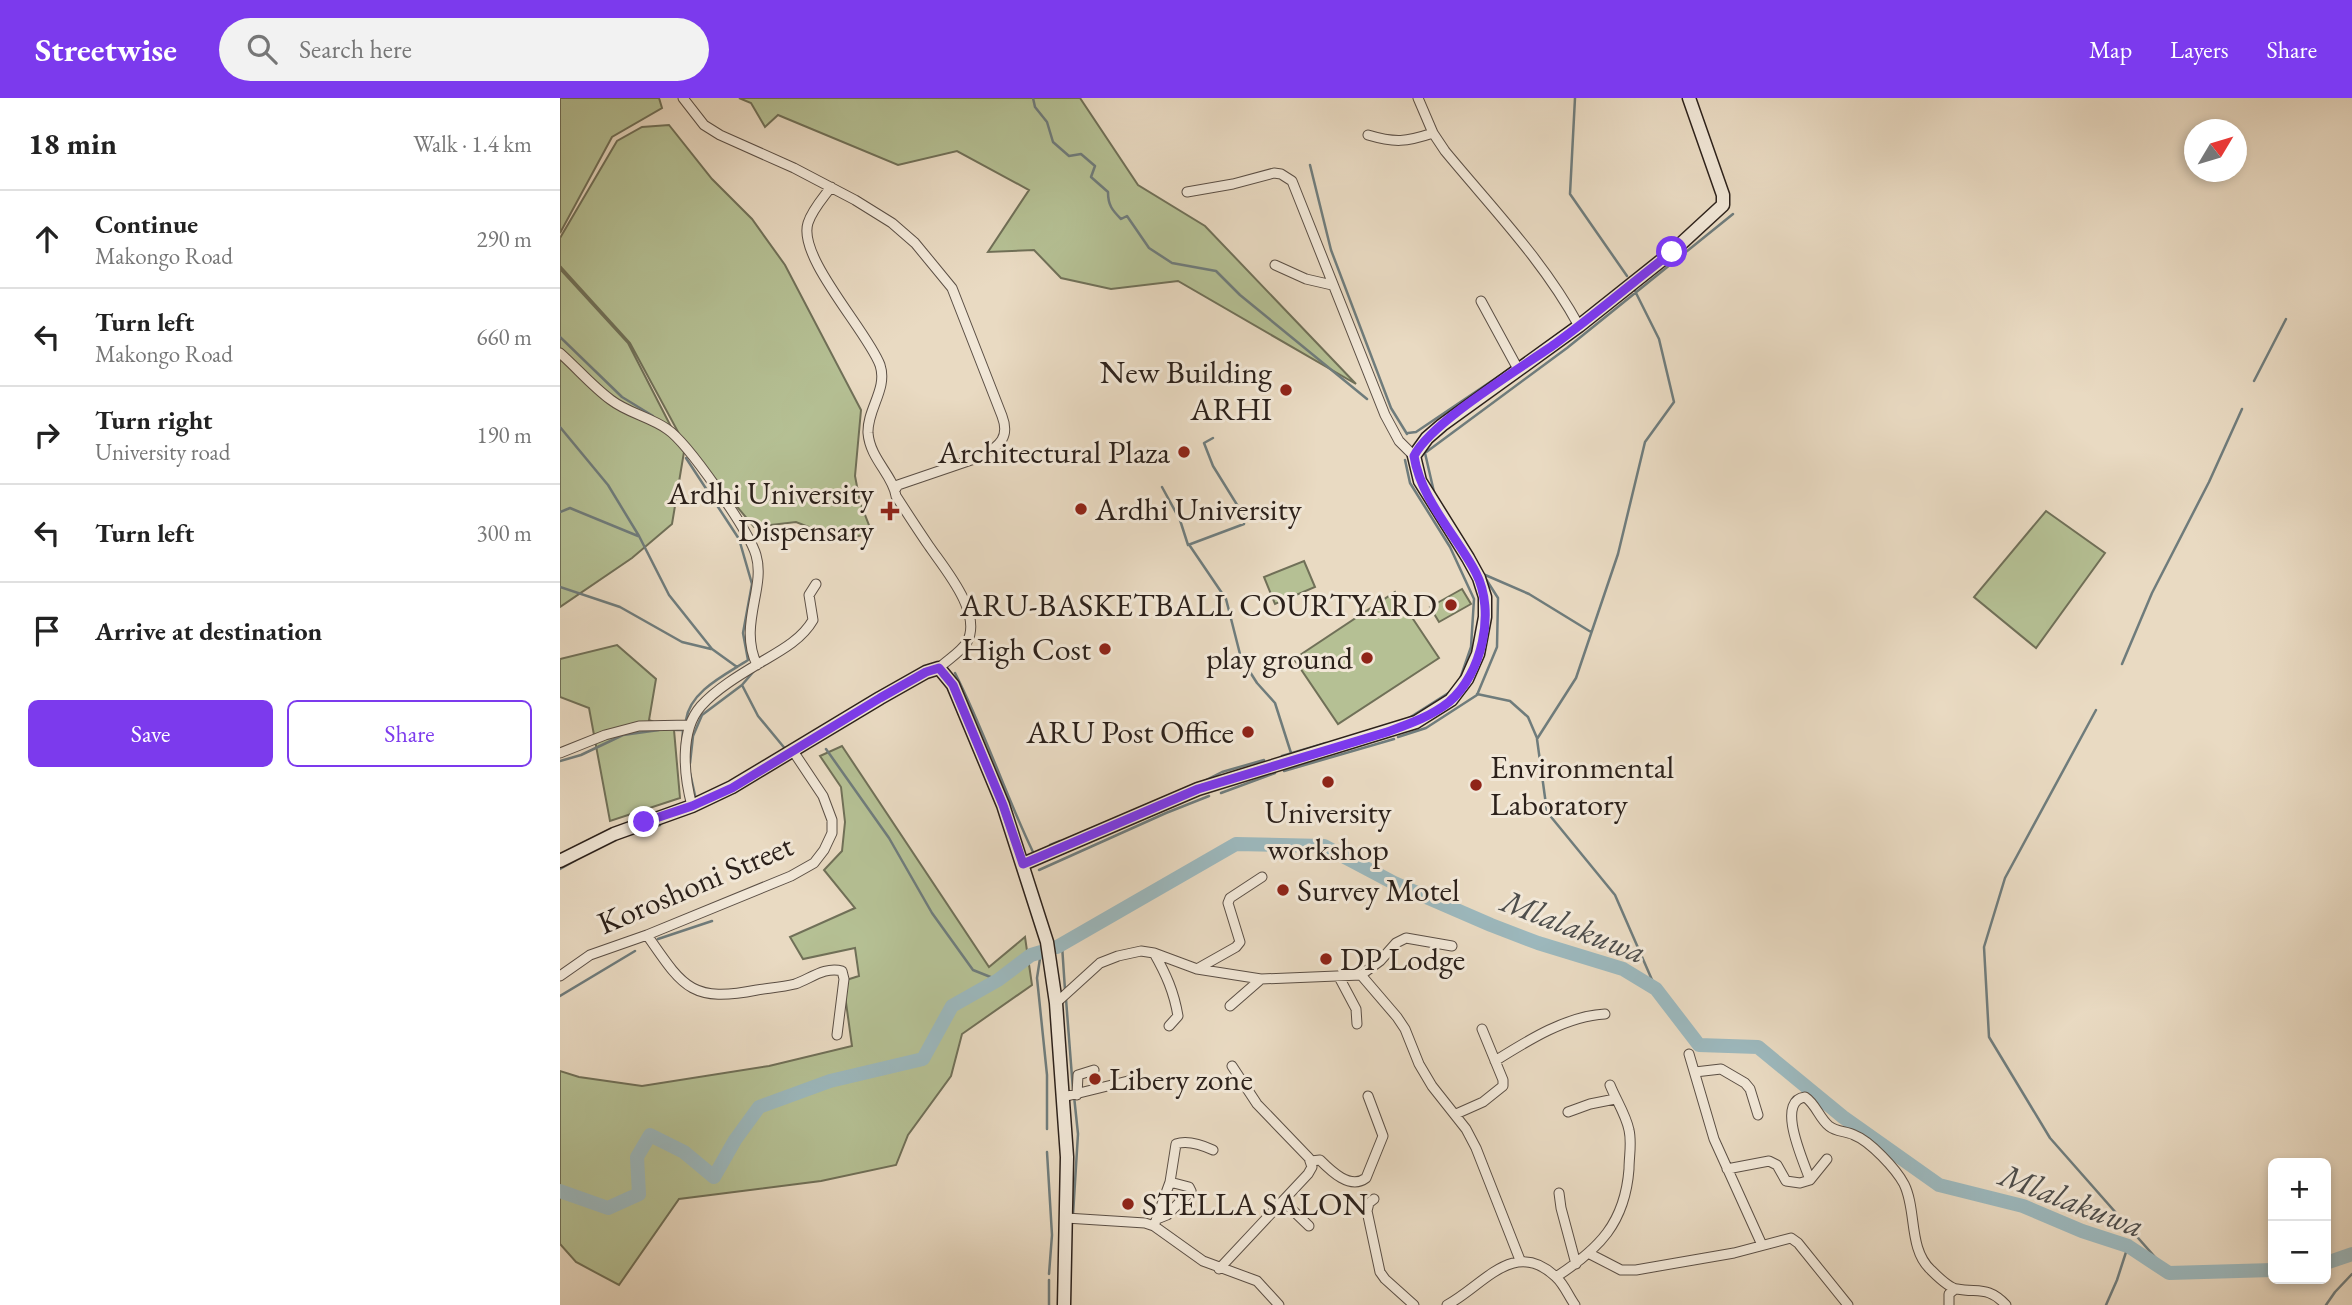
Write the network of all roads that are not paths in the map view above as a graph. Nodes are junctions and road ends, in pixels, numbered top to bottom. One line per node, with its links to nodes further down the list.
1 (683, 98): 6 (street)
2 (1418, 98): 4 (street)
3 (1689, 98): 11 (street)
4 (1433, 133): 5 (street); 11 (street)
5 (1368, 135)
6 (831, 187): 15 (street); 15 (street)
7 (1187, 192): 9 (street)
8 (1275, 265): 9 (street)
9 (1332, 285): 14 (street)
10 (1481, 301): 13 (street)
11 (1579, 326): 13 (street)
12 (560, 353): 17 (street)
13 (1518, 369): 14 (street)
14 (1414, 456): 24 (street)
15 (895, 490): 18 (street)
16 (816, 584): 17 (street)
17 (757, 665): 19 (street)
18 (939, 668): 20 (street); 24 (street)
19 (690, 725): 21 (street); 22 (street)
20 (793, 751): 22 (street); 26 (street, Koroshoni Street)
21 (560, 752)
22 (692, 806): 23 (street)
23 (560, 861)
24 (1023, 864): 34 (street)
25 (1262, 877): 29 (street)
26 (647, 935): 31 (street, Koroshoni Street); 40 (street)
27 (1452, 946): 30 (street)
28 (1154, 953): 29 (street); 34 (street); 38 (street)
29 (1197, 969): 33 (street)
30 (1361, 975): 32 (street); 53 (street)
31 (560, 976)
32 (1339, 977): 33 (street); 37 (street)
33 (1261, 979): 35 (street)
34 (1056, 1003): 50 (street)
35 (1230, 1006)
36 (1605, 1014): 42 (street)
37 (1356, 1024)
38 (1169, 1026)
39 (1482, 1029): 42 (street)
40 (836, 1035)
41 (1689, 1054): 45 (street)
42 (1495, 1061): 53 (street)
43 (1232, 1066): 57 (street)
44 (1094, 1070): 48 (street)
45 (1695, 1072): 54 (street); 58 (street)
46 (1128, 1081): 48 (street)
47 (1610, 1085): 51 (street)
48 (1077, 1095): 50 (street)
49 (1368, 1096): 57 (street)
50 (1063, 1097): 64 (street)
51 (1615, 1099): 52 (street); 68 (street)
52 (1569, 1112)
53 (1456, 1114): 69 (street)
54 (1758, 1115)
55 (1213, 1150): 60 (street)
56 (1827, 1159): 59 (street)
57 (1311, 1161): 63 (street)
58 (1727, 1169): 59 (street); 67 (street)
59 (1810, 1180): 73 (street)
60 (1170, 1182): 65 (street); 65 (street)
61 (1559, 1193): 70 (street)
62 (1374, 1199): 77 (street)
63 (1283, 1200): 66 (street); 71 (street)
64 (1066, 1218): 65 (street); 76 (street)
65 (1156, 1222): 71 (street)
66 (1309, 1226)
67 (1762, 1245): 68 (street); 75 (street)
68 (1590, 1254): 70 (street)
69 (1520, 1260): 72 (street); 78 (street)
70 (1576, 1264): 72 (street)
71 (1219, 1269): 74 (street)
72 (1556, 1277): 79 (street)
73 (1955, 1289): 80 (street); 81 (street)
74 (1275, 1304)
75 (1846, 1304)
76 (1064, 1305)
77 (1415, 1305)
78 (1447, 1305)
79 (1575, 1305)
80 (1949, 1305)
81 (2007, 1305)

